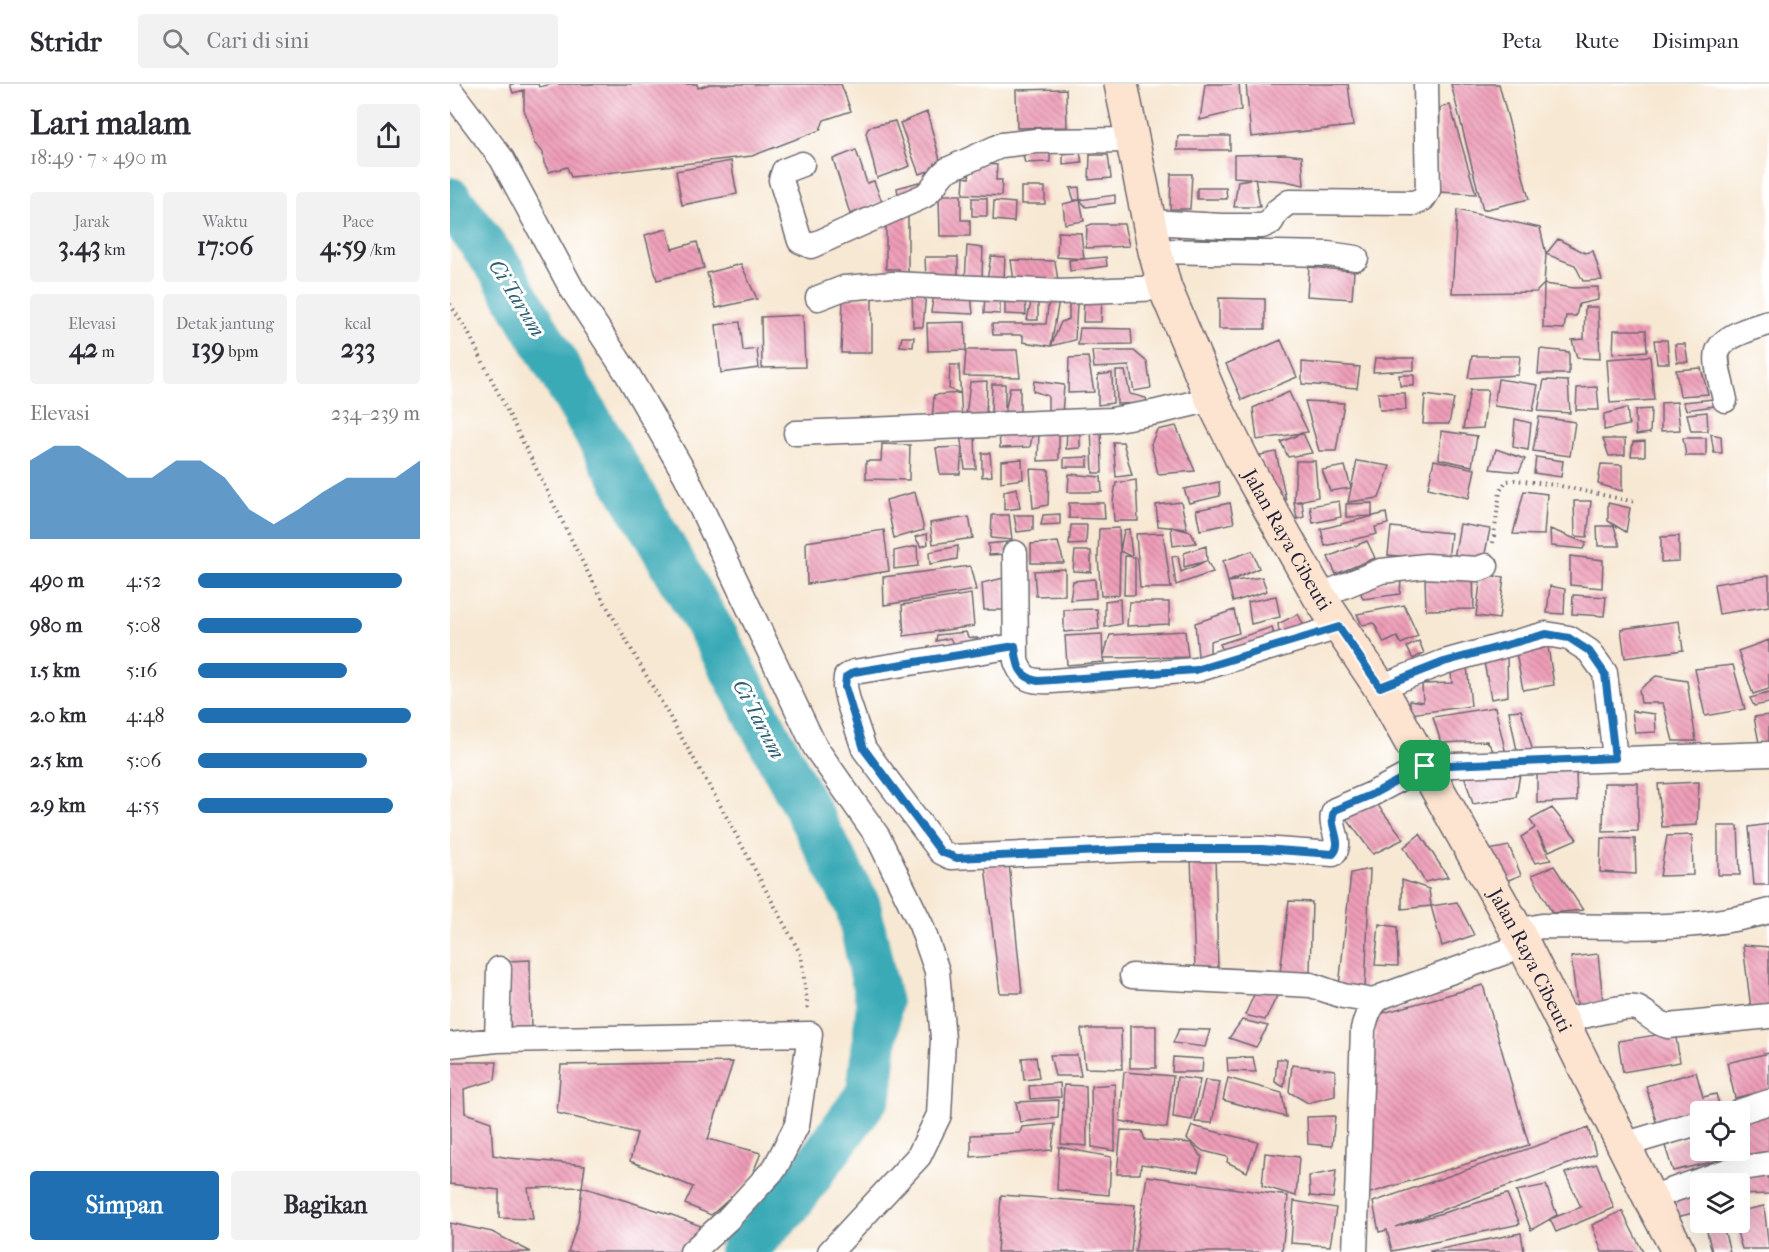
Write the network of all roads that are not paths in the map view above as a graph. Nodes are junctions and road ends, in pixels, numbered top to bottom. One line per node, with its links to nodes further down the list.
1 (1121, 84): 4 (main road, Jalan Raya Cibeuti)
2 (1426, 84): 6 (street)
3 (450, 90): 39 (street)
4 (1132, 140): 5 (street); 6 (main road, Jalan Raya Cibeuti)
5 (802, 164)
6 (1153, 237): 7 (street); 8 (main road, Jalan Raya Cibeuti)
7 (1356, 258)
8 (1166, 288): 9 (street); 11 (main road, Jalan Raya Cibeuti)
9 (818, 298)
10 (1769, 322): 12 (street)
11 (1212, 399): 13 (street); 16 (main road, Jalan Raya Cibeuti)
12 (1725, 400)
13 (796, 433)
14 (1015, 553): 18 (street)
15 (1486, 566): 16 (street)
16 (1319, 596): 17 (main road, Jalan Raya Cibeuti)
17 (1339, 627): 18 (street); 19 (main road, Jalan Raya Cibeuti)
18 (1015, 646): 22 (street)
19 (1380, 687): 21 (street); 22 (main road, Jalan Raya Cibeuti)
20 (1769, 754): 21 (street)
21 (1615, 758): 22 (street)
22 (1425, 766): 24 (main road, Jalan Raya Cibeuti)
23 (1769, 911): 24 (street)
24 (1520, 938): 27 (street); 29 (main road, Jalan Raya Cibeuti)
25 (499, 969): 30 (street)
26 (1132, 976): 27 (street)
27 (1374, 1001): 40 (street)
28 (1769, 1016): 29 (street)
29 (1562, 1021): 35 (main road, Jalan Raya Cibeuti)
30 (497, 1040): 31 (street); 38 (street)
31 (450, 1045)
32 (1769, 1102): 33 (street)
33 (1750, 1108)
34 (1690, 1125): 35 (street)
35 (1623, 1145): 37 (main road, Jalan Raya Cibeuti)
36 (1769, 1164): 37 (street)
37 (1650, 1198): 41 (main road, Jalan Raya Cibeuti)
38 (692, 1252)
39 (830, 1252)
40 (1355, 1252)
41 (1679, 1252)

